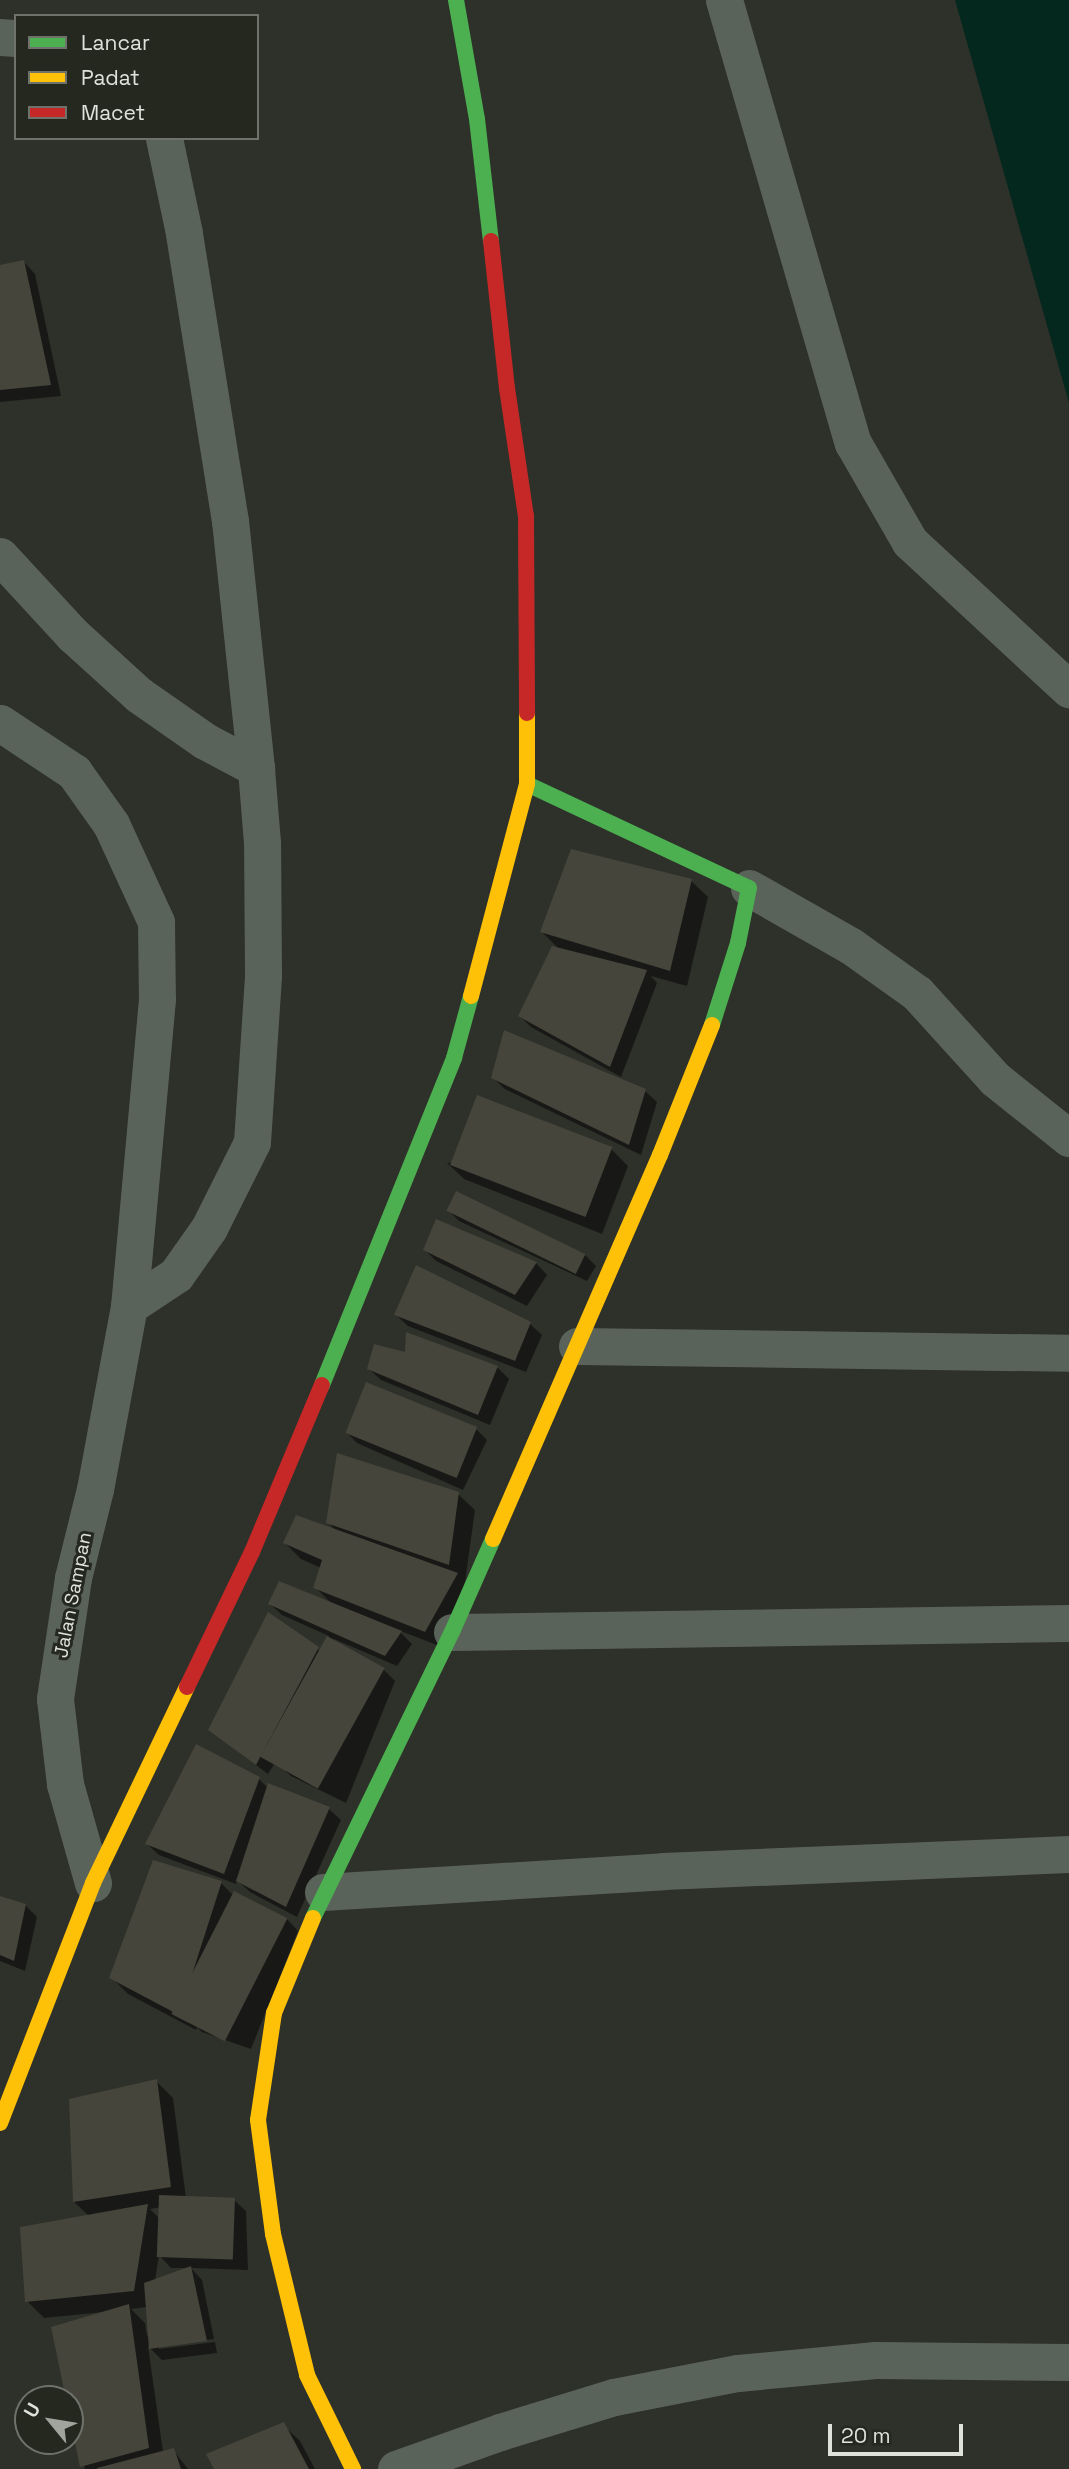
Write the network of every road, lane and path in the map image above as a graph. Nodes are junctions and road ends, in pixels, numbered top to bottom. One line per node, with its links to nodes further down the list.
1 (456, 0): 8 (street)
2 (724, 0): 5 (street)
3 (164, 140): 7 (street)
4 (0, 556): 7 (street)
5 (1069, 689)
6 (0, 723): 11 (street, Jalan Sampan)
7 (257, 768): 11 (street)
8 (527, 784): 9 (street); 17 (street)
9 (749, 888): 10 (street); 12 (street)
10 (1069, 1138)
11 (129, 1306): 17 (street, Jalan Sampan)
12 (577, 1346): 13 (street); 15 (street)
13 (1069, 1353)
14 (1069, 1623): 15 (street)
15 (452, 1632): 18 (street)
16 (1069, 1854): 18 (street)
17 (93, 1883): 19 (street)
18 (324, 1892): 21 (street)
19 (0, 2123)
20 (1069, 2362): 22 (street)
21 (352, 2469)
22 (396, 2469)

